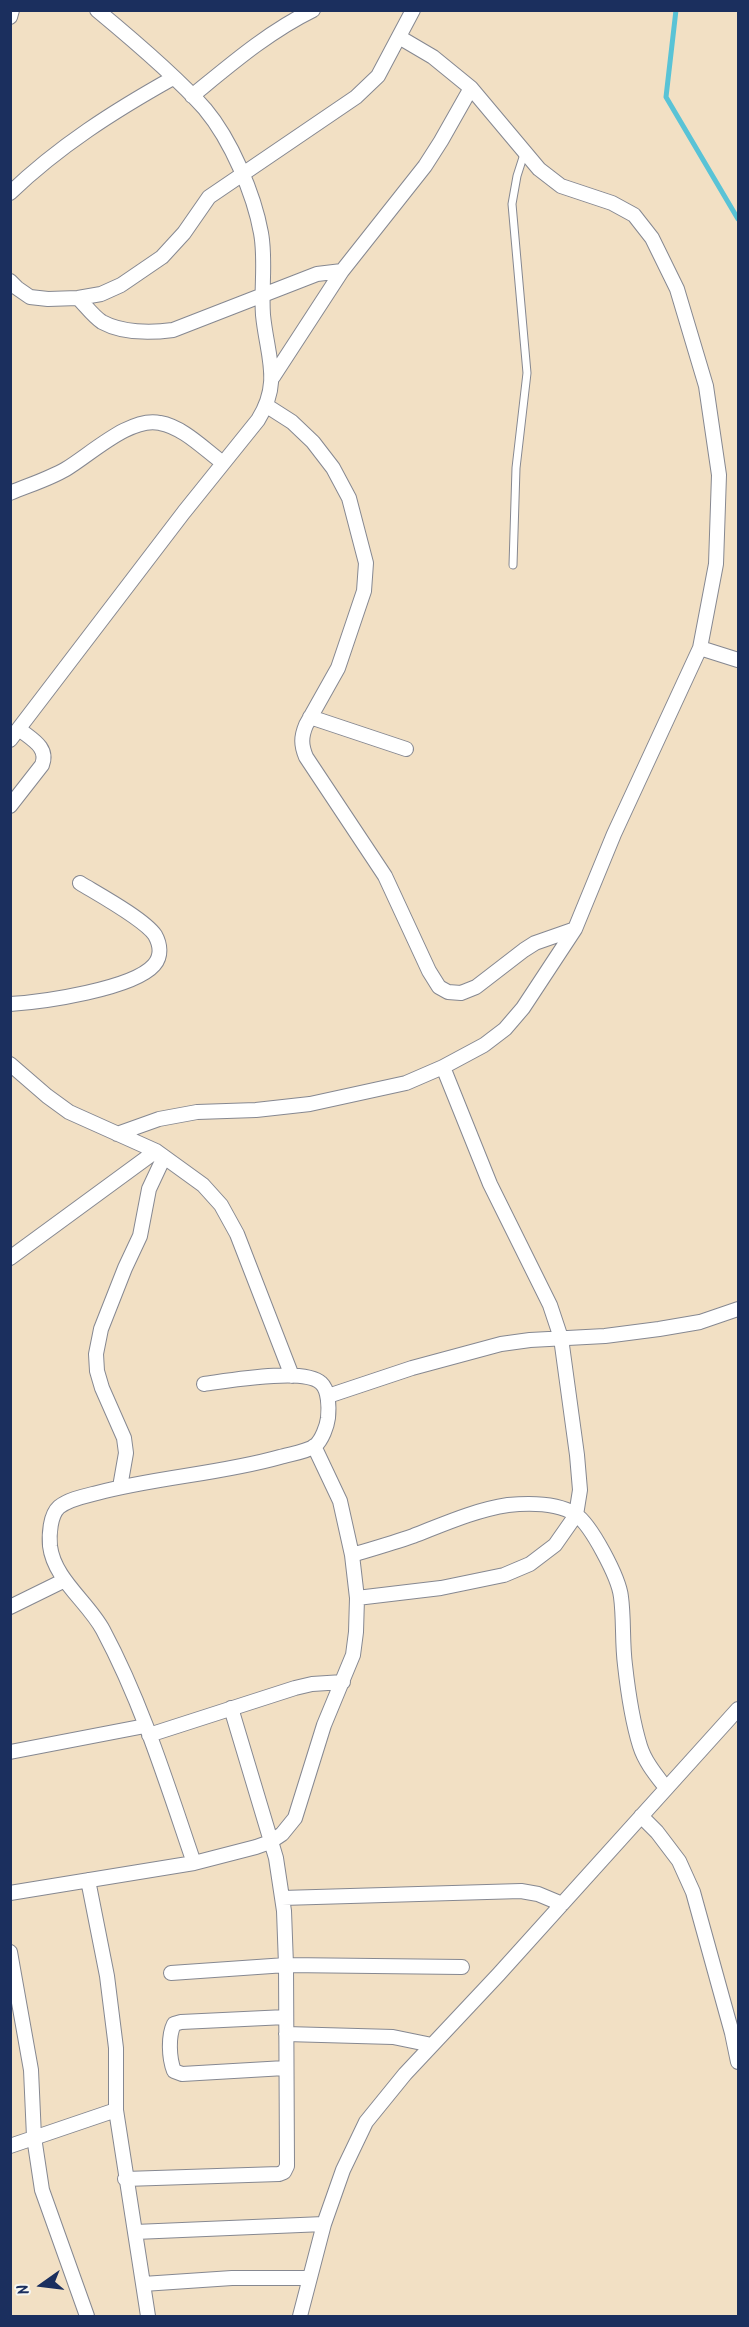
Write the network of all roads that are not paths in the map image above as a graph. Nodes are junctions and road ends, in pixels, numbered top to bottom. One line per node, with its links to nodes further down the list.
1 (12, 10): 5 (street)
2 (98, 10): 7 (street)
3 (313, 10): 9 (street)
4 (413, 10): 6 (street)
5 (10, 17)
6 (399, 37): 8 (street); 11 (street)
7 (173, 78): 9 (street); 12 (street)
8 (471, 88): 10 (street); 13 (street)
9 (192, 96): 11 (street)
10 (525, 151): 21 (lane); 22 (street)
11 (242, 175): 15 (street); 16 (street)
12 (10, 194)
13 (342, 271): 15 (street); 17 (street)
14 (13, 287): 16 (street)
15 (262, 297): 16 (street); 17 (street)
16 (78, 298)
17 (273, 377): 18 (street)
18 (267, 406): 19 (street); 24 (street)
19 (223, 463): 20 (street); 25 (street)
20 (10, 493)
21 (513, 565)
22 (700, 648): 23 (street); 29 (street)
23 (738, 660)
24 (310, 717): 26 (street); 29 (street)
25 (15, 735): 27 (street)
26 (406, 749)
27 (10, 806)
28 (80, 883): 30 (street)
29 (575, 929): 32 (street)
30 (10, 1004)
31 (10, 1064): 33 (street)
32 (444, 1067): 33 (street); 37 (street)
33 (117, 1134): 34 (street)
34 (160, 1154): 35 (street); 38 (street); 42 (street)
35 (10, 1258)
36 (738, 1309): 37 (street)
37 (561, 1338): 40 (street); 43 (street)
38 (292, 1376): 39 (street); 40 (street)
39 (204, 1384)
40 (327, 1396): 41 (street)
41 (314, 1446): 42 (street); 44 (street)
42 (120, 1487): 45 (street)
43 (576, 1515): 44 (street); 46 (street); 53 (street)
44 (352, 1555): 46 (street)
45 (65, 1580): 47 (street); 51 (street)
46 (357, 1598): 48 (street)
47 (10, 1607)
48 (343, 1682): 49 (street); 55 (street)
49 (231, 1708): 51 (street); 55 (street)
50 (738, 1709): 53 (street)
51 (147, 1730): 52 (street); 56 (street)
52 (10, 1752)
53 (666, 1788): 54 (street)
54 (641, 1816): 60 (street); 68 (street)
55 (270, 1842): 56 (street); 59 (street)
56 (194, 1863): 57 (street)
57 (88, 1880): 58 (street); 70 (street)
58 (11, 1892)
59 (282, 1898): 60 (street); 62 (street)
60 (561, 1904): 67 (street)
61 (10, 1952): 71 (street)
62 (286, 1965): 63 (street); 64 (street); 65 (street)
63 (462, 1967)
64 (171, 1973)
65 (286, 2017): 66 (street); 69 (street)
66 (286, 2034): 67 (street); 69 (street)
67 (432, 2045): 74 (street)
68 (738, 2062)
69 (285, 2068): 73 (street)
70 (116, 2110): 71 (street); 73 (street)
71 (34, 2137): 72 (street); 78 (street)
72 (10, 2146)
73 (125, 2179): 75 (street)
74 (324, 2224): 75 (street); 76 (street)
75 (135, 2232): 77 (street)
76 (309, 2278): 77 (street); 80 (street)
77 (143, 2284): 79 (street)
78 (87, 2316)
79 (148, 2316)
80 (300, 2316)

